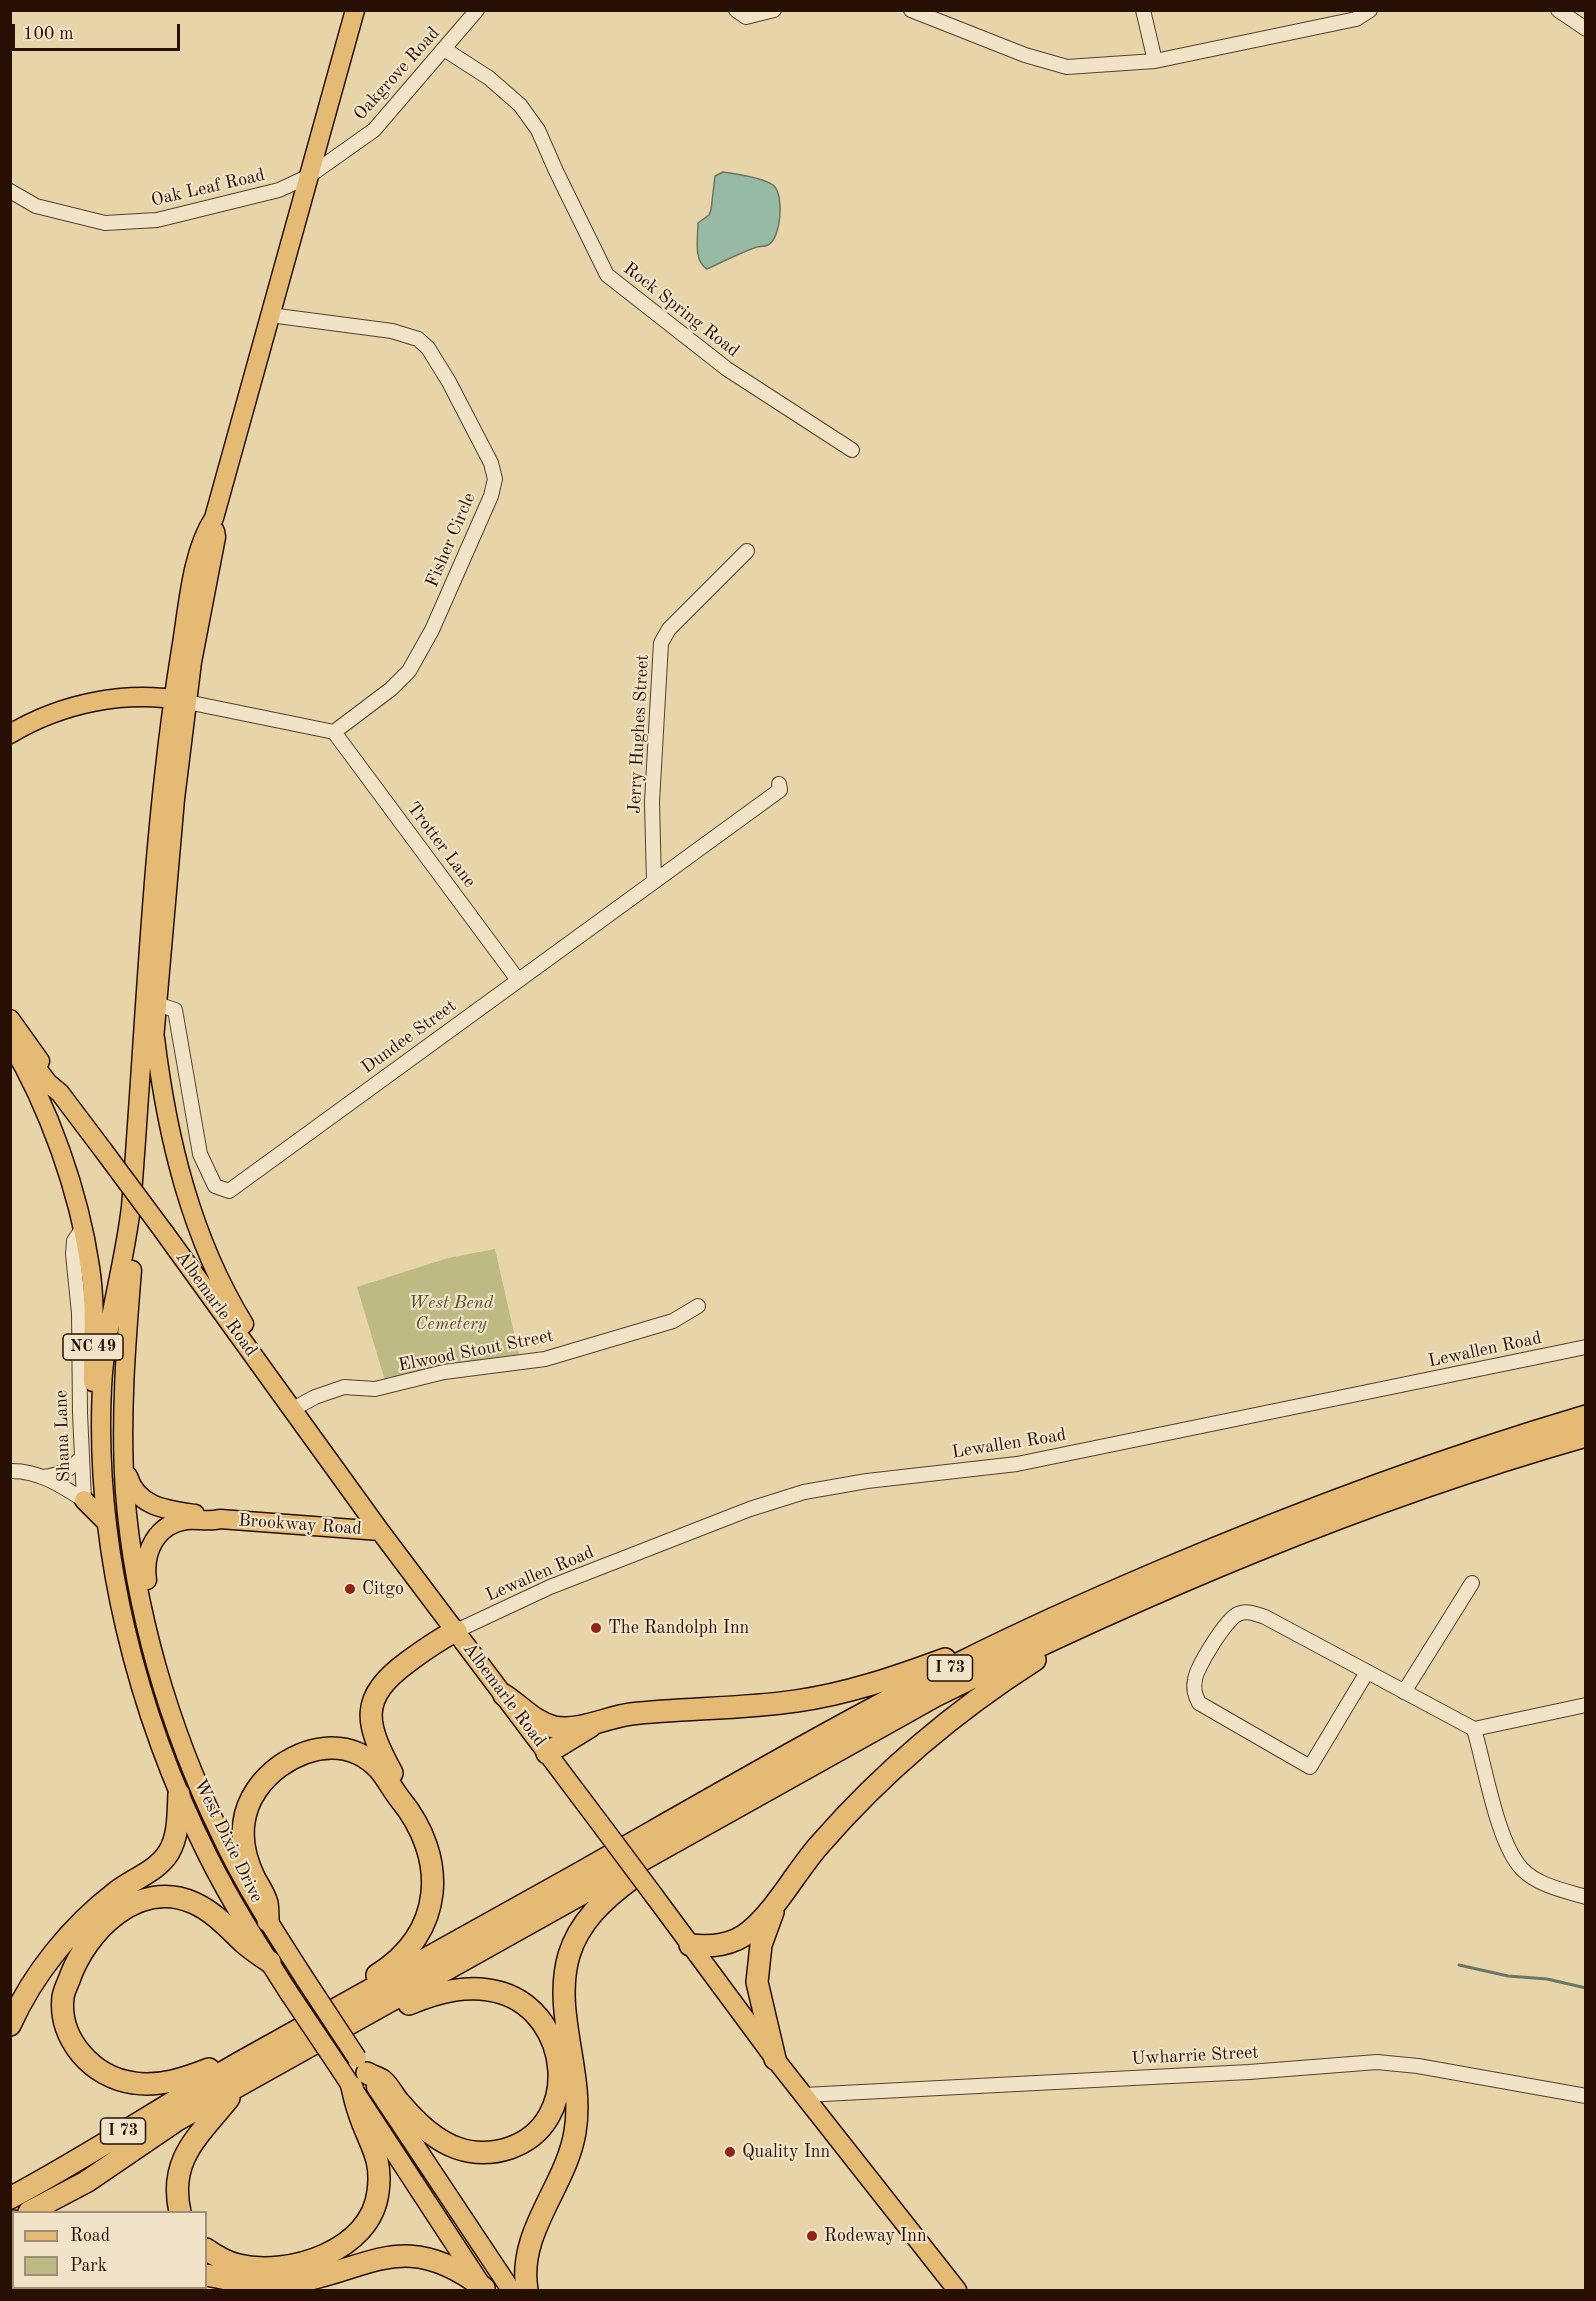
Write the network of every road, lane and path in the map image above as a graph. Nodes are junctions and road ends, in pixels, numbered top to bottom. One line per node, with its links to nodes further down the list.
1 (355, 10): 12 (main road)
2 (477, 10): 10 (street, Oakgrove Road)
3 (736, 10): 4 (street)
4 (774, 10)
5 (910, 10): 11 (street)
6 (1143, 10): 11 (street)
7 (1370, 10): 11 (street)
8 (1558, 10): 9 (street)
9 (1586, 29)
10 (444, 49): 12 (street, Oakgrove Road); 15 (street, Rock Spring Road)
11 (1155, 61)
12 (309, 176): 13 (street, Oak Leaf Road); 14 (main road)
13 (10, 191)
14 (270, 315): 17 (main road); 18 (street, Fisher Circle)
15 (852, 450)
16 (747, 551): 21 (street, Jerry Hughes Street)
17 (180, 700): 18 (street); 19 (main road); 23 (main road); 29 (main road)
18 (334, 732): 22 (street, Trotter Lane)
19 (10, 734)
20 (779, 784): 21 (street, Dundee Street)
21 (654, 882): 22 (street, Dundee Street)
22 (518, 980): 23 (street, Dundee Street)
23 (157, 1004): 25 (main road)
24 (11, 1019): 27 (main road, Albemarle Road)
25 (155, 1033): 29 (main road); 32 (main road)
26 (10, 1042): 27 (main road, Albemarle Road); 28 (main road, NC 49)
27 (60, 1093): 32 (main road, Albemarle Road, bridge)
28 (82, 1229): 36 (street, Shana Lane); 37 (main road, NC 49)
29 (124, 1294): 37 (main road, West Dixie Drive); 38 (main road, West Dixie Drive)
30 (698, 1306): 33 (street, Elwood Stout Street)
31 (1586, 1347): 49 (street, Lewallen Road)
32 (262, 1367): 33 (main road, Albemarle Road)
33 (293, 1409): 44 (main road, Albemarle Road)
34 (1586, 1416): 46 (highway, I 73)
35 (1586, 1436): 47 (highway, I 73)
36 (82, 1457): 40 (street); 41 (street, Shana Lane)
37 (104, 1464): 43 (main road, West Dixie Drive)
38 (124, 1467): 42 (main road); 48 (main road, West Dixie Drive)
39 (10, 1470): 40 (street)
40 (43, 1478): 41 (street)
41 (84, 1500): 43 (main road)
42 (220, 1519): 44 (main road, Brookway Road); 48 (main road)
43 (107, 1523): 57 (main road, West Dixie Drive)
44 (380, 1531): 49 (main road, Albemarle Road)
45 (1472, 1582): 51 (street)
46 (1058, 1616): 54 (highway); 65 (highway, I 73)
47 (1101, 1618): 59 (highway, I 73); 61 (highway)
48 (147, 1624): 62 (main road, West Dixie Drive)
49 (456, 1631): 52 (main road, Albemarle Road); 58 (highway)
50 (1367, 1671): 50 (street); 51 (street)
51 (1404, 1692): 55 (street)
52 (504, 1695): 54 (highway); 56 (main road, Albemarle Road)
53 (1586, 1705): 55 (street)
54 (599, 1721): 56 (highway)
55 (1474, 1729): 60 (street)
56 (547, 1753): 63 (main road, Albemarle Road, bridge)
57 (179, 1794): 64 (main road, West Dixie Drive); 67 (highway)
58 (407, 1806): 62 (highway); 65 (highway)
59 (689, 1834): 66 (highway, I 73); 81 (highway)
60 (1586, 1897)
61 (776, 1903): 63 (highway); 68 (highway)
62 (268, 1921): 70 (main road, West Dixie Drive, bridge)
63 (690, 1945): 68 (main road, Albemarle Road)
64 (270, 1962): 69 (highway); 70 (main road, West Dixie Drive, bridge)
65 (351, 2000): 69 (highway, I 73)
66 (355, 2022): 70 (highway); 71 (highway, I 73)
67 (10, 2025)
68 (775, 2059): 72 (main road, Albemarle Road)
69 (237, 2065): 74 (highway, I 73)
70 (359, 2073): 77 (highway); 79 (main road, West Dixie Drive); 80 (main road, West Dixie Drive)
71 (237, 2088): 75 (highway, I 73); 76 (highway)
72 (804, 2095): 73 (street, Uwharrie Street); 82 (main road, Albemarle Road)
73 (1586, 2096)
74 (10, 2198)
75 (31, 2211)
76 (180, 2211)
77 (207, 2251)
78 (207, 2275): 79 (highway)
79 (485, 2289)
80 (511, 2290)
81 (527, 2290)
82 (957, 2290)

